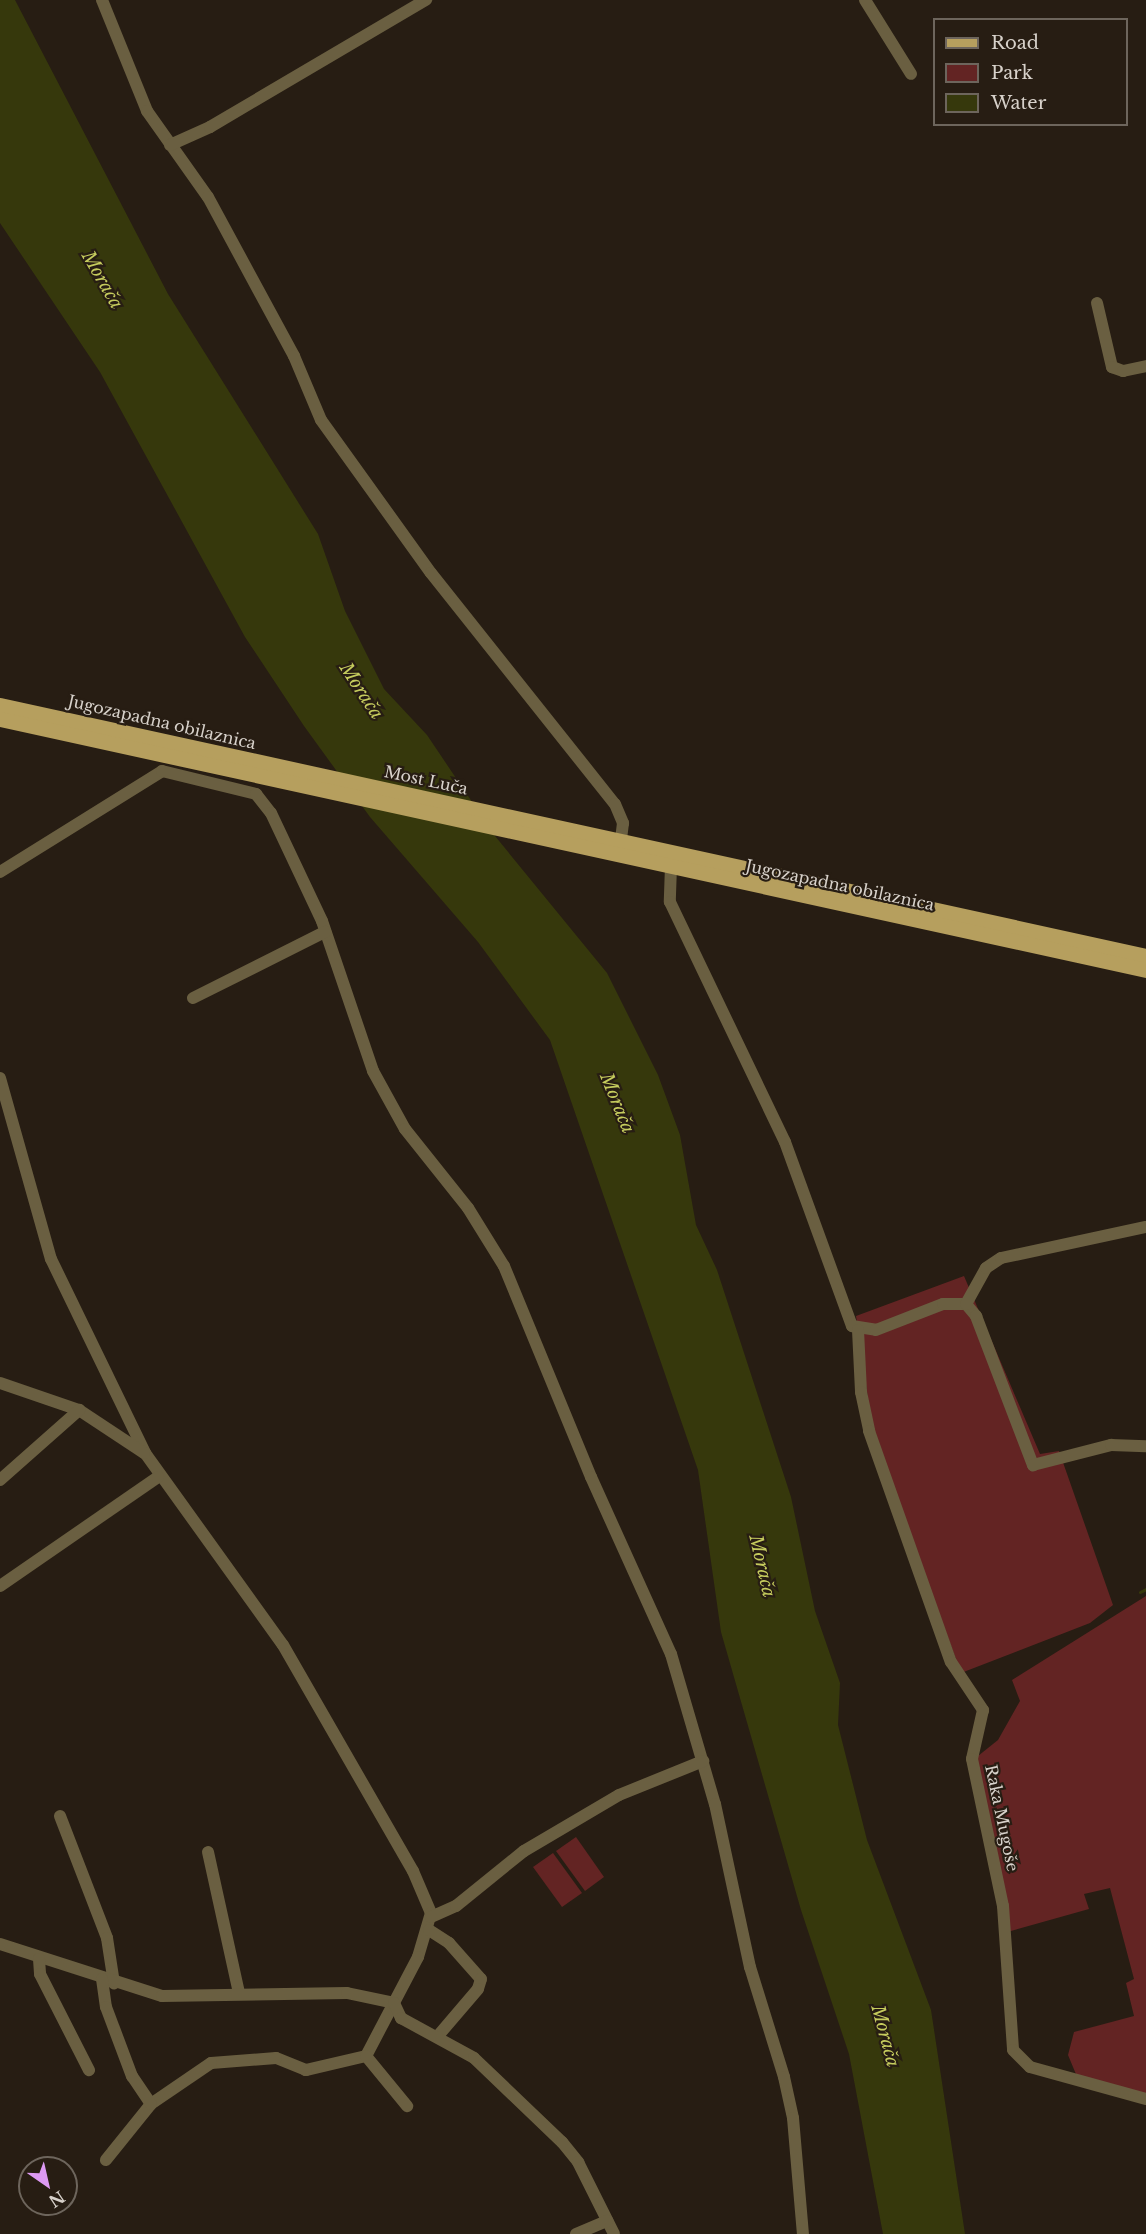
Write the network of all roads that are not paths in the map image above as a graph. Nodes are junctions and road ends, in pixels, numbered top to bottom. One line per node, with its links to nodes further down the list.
1 (102, 0): 5 (street)
2 (426, 0): 5 (street)
3 (865, 0): 4 (street)
4 (911, 74)
5 (170, 145): 12 (street)
6 (1096, 303): 7 (street)
7 (1146, 366)
8 (0, 705): 10 (main road, Jugozapadna obilaznica)
9 (0, 719): 10 (main road, Jugozapadna obilaznica)
10 (314, 781): 11 (main road, Most Luča)
11 (528, 828): 12 (main road, Jugozapadna obilaznica); 13 (main road, Jugozapadna obilaznica)
12 (621, 840): 16 (main road, Jugozapadna obilaznica)
13 (670, 866): 17 (main road, Jugozapadna obilaznica); 22 (street)
14 (0, 872): 15 (street)
15 (325, 932): 18 (street); 30 (street)
16 (1146, 956)
17 (1146, 969)
18 (194, 998)
19 (0, 1078): 26 (street)
20 (1146, 1227): 21 (street)
21 (966, 1304): 22 (street); 25 (street)
22 (858, 1330): 43 (street, Raka Mugoše)
23 (0, 1383): 24 (street)
24 (79, 1410): 26 (street); 28 (street)
25 (1146, 1446)
26 (145, 1454): 27 (street)
27 (158, 1477): 29 (street); 33 (street)
28 (0, 1480)
29 (0, 1586)
30 (703, 1761): 33 (street); 50 (street)
31 (60, 1816): 37 (street)
32 (208, 1852): 38 (street)
33 (431, 1917): 34 (street)
34 (429, 1930): 39 (street); 40 (street)
35 (0, 1944): 36 (street)
36 (39, 1959): 37 (street); 42 (street)
37 (108, 1981): 38 (street); 44 (street)
38 (239, 1994): 39 (street)
39 (394, 2003): 40 (street); 41 (street)
40 (437, 2037): 47 (street)
41 (366, 2056): 44 (street); 45 (street)
42 (89, 2070)
43 (1146, 2099)
44 (151, 2104): 46 (street)
45 (407, 2106)
46 (106, 2160)
47 (607, 2221): 48 (street); 49 (street)
48 (576, 2234)
49 (614, 2234)
50 (803, 2234)

